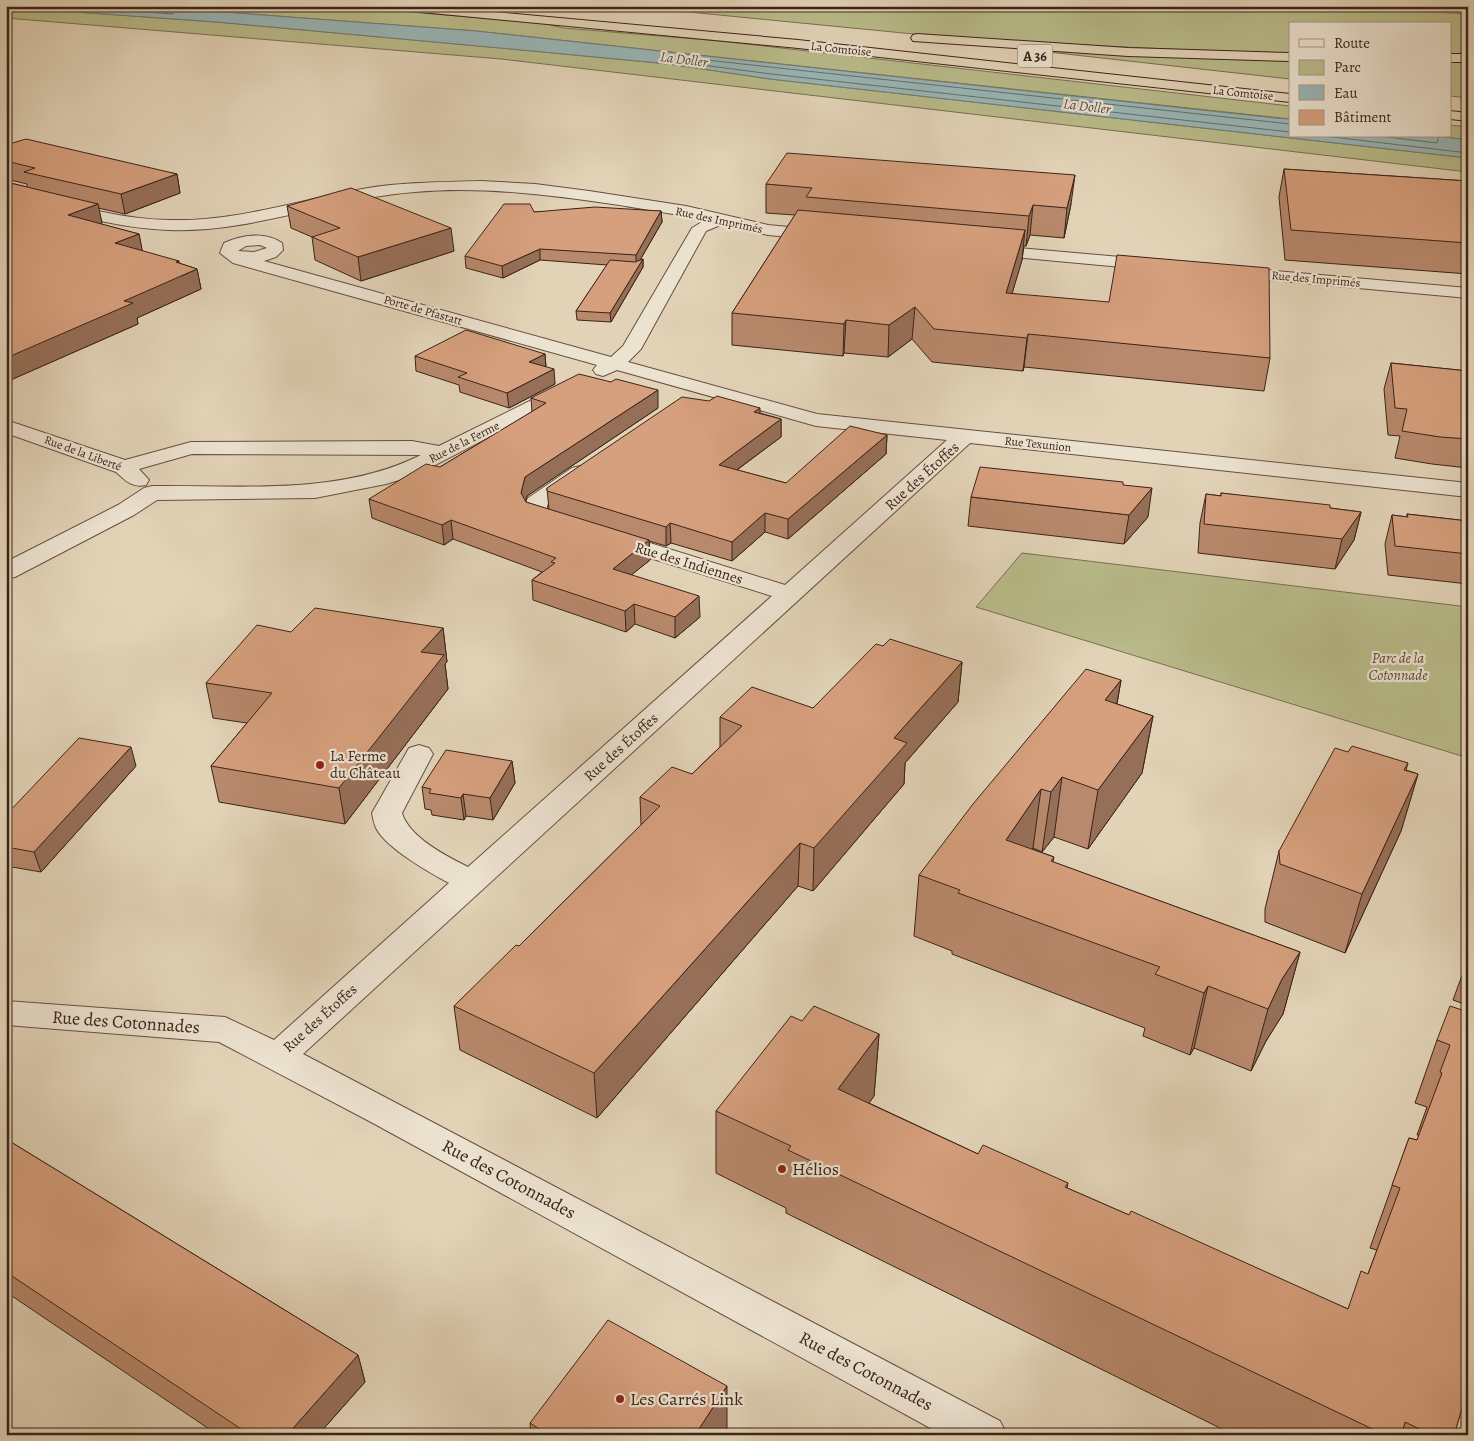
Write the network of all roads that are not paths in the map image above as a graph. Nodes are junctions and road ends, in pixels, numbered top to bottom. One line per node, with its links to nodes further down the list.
1 (390, 6): 8 (highway, La Comtoise / A 36)
2 (1289, 56): 5 (highway, A 36)
3 (1452, 58): 4 (highway)
4 (1468, 58)
5 (1096, 63)
6 (1145, 69): 7 (highway, La Comtoise)
7 (1289, 86)
8 (1289, 98)
9 (1452, 103): 10 (highway)
10 (1468, 105)
11 (1452, 115): 12 (highway)
12 (1468, 117)
13 (6, 192): 14 (street, Rue des Imprimés)
14 (720, 220): 15 (street, Rue des Imprimés); 21 (street, Rue de la Ferme)
15 (837, 236)
16 (975, 249): 18 (street)
17 (232, 255): 21 (street, Porte de Pfastatt)
18 (1172, 266)
19 (1211, 270): 20 (street, Rue des Imprimés)
20 (1468, 292)
21 (614, 364): 22 (street, Rue Texunion); 26 (street, Rue de la Ferme)
22 (705, 388): 23 (street); 25 (street, Rue Texunion)
23 (681, 405)
24 (6, 426): 28 (street, Rue de la Liberté)
25 (965, 436): 29 (street, Rue Texunion); 32 (street, Rue des Étoffes)
26 (442, 453): 28 (street); 30 (street, Rue de la Ferme)
27 (600, 459): 32 (street, Rue des Indiennes)
28 (124, 467): 30 (street, Rue de la Liberté)
29 (1468, 490)
30 (152, 494): 31 (street)
31 (6, 572)
32 (790, 594): 34 (street, Rue des Étoffes)
33 (419, 754): 34 (street)
34 (471, 882): 36 (street, Rue des Étoffes)
35 (6, 1013): 36 (street, Rue des Cotonnades)
36 (277, 1057): 37 (street, Rue des Cotonnades)
37 (985, 1435)

